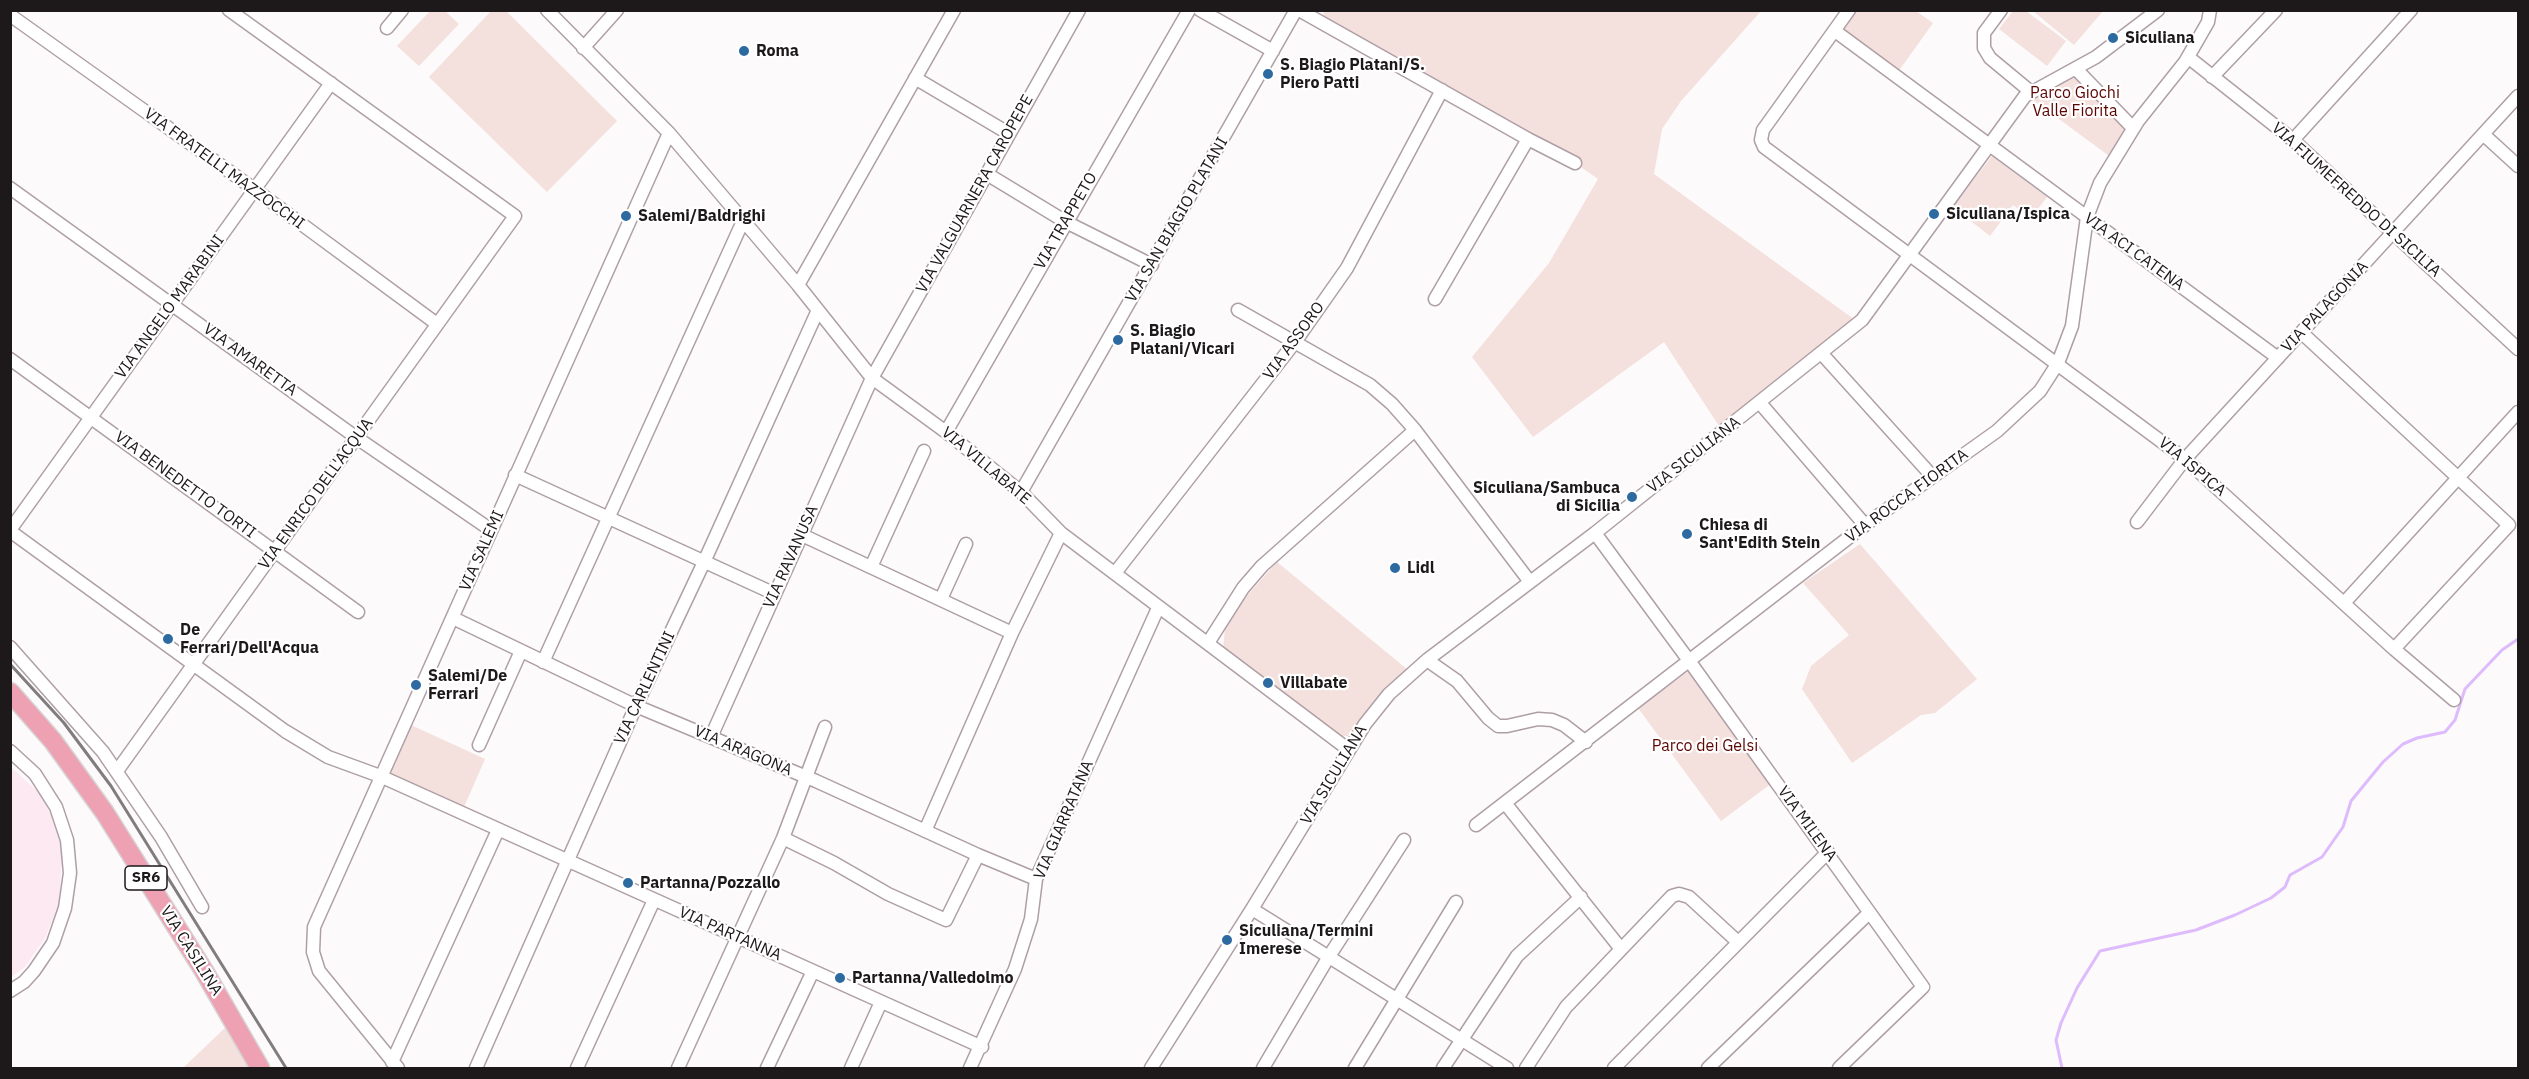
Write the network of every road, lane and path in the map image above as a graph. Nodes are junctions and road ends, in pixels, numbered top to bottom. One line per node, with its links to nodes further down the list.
1 (229, 10): 25 (street)
2 (402, 10): 17 (street)
3 (547, 10): 19 (street, VIA VILLABATE)
4 (617, 10): 19 (street)
5 (954, 10): 24 (street)
6 (1079, 10): 31 (street, VIA VALGUARNERA CAROPEPE)
7 (1189, 10): 43 (street, VIA TRAPPETO)
8 (1200, 10): 20 (street)
9 (1298, 10): 20 (street, VIA SAN BIAGIO PLATANI); 26 (street)
10 (1850, 10): 18 (street)
11 (2001, 10): 27 (street)
12 (2158, 10): 22 (street, VIA SICULIANA)
13 (2210, 10): 21 (street, VIA ROCCA FIORITA)
14 (2276, 10): 23 (street)
15 (2411, 10): 34 (street)
16 (10, 15): 40 (street, VIA FRATELLI MAZZOCCHI)
17 (387, 28)
18 (1835, 31): 35 (street, VIA ACI CATENA); 45 (street, VIA ISPICA)
19 (583, 48): 30 (street, VIA VILLABATE)
20 (1273, 51): 46 (street, VIA SAN BIAGIO PLATANI)
21 (2188, 57): 23 (street, VIA FIUMEFREDDO DI SICILIA); 29 (street, VIA ROCCA FIORITA)
22 (2076, 69): 27 (street, VIA SICULIANA); 29 (street)
23 (2212, 77): 34 (street, VIA FIUMEFREDDO DI SICILIA)
24 (915, 78): 31 (street); 47 (street)
25 (331, 83): 40 (street, VIA ANGELO MARABINI); 52 (street, VIA ENRICO DELL'ACQUA)
26 (1442, 90): 33 (street); 54 (street, VIA ASSORO)
27 (2031, 92): 35 (street, VIA SICULIANA)
28 (2518, 96): 32 (street, VIA PALAGONIA)
29 (2133, 128): 41 (street, VIA ROCCA FIORITA)
30 (669, 133): 42 (street, VIA VILLABATE); 69 (street, VIA SALEMI)
31 (1008, 133): 38 (street, VIA VALGUARNERA CAROPEPE)
32 (2483, 134): 37 (street); 44 (street, VIA PALAGONIA)
33 (1528, 139): 36 (street); 48 (street)
34 (2293, 141): 44 (street, VIA FIUMEFREDDO DI SICILIA)
35 (1991, 144): 41 (street, VIA ACI CATENA); 45 (street, VIA SICULIANA)
36 (1575, 163)
37 (2518, 166)
38 (987, 174): 43 (street); 60 (street, VIA VALGUARNERA CAROPEPE)
39 (10, 188): 49 (street, VIA AMARETTA)
40 (254, 189): 49 (street, VIA ANGELO MARABINI); 52 (street, VIA FRATELLI MAZZOCCHI)
41 (2087, 217): 57 (street, VIA ACI CATENA); 59 (street, VIA ROCCA FIORITA)
42 (743, 221): 47 (street, VIA VILLABATE); 73 (street)
43 (1066, 222): 46 (street); 65 (street, VIA TRAPPETO)
44 (2394, 234): 53 (street, VIA PALAGONIA); 55 (street, VIA FIUMEFREDDO DI SICILIA)
45 (1911, 255): 56 (street, VIA SICULIANA); 59 (street, VIA ISPICA)
46 (1152, 265): 72 (street, VIA SAN BIAGIO PLATANI)
47 (798, 285): 50 (street, VIA VILLABATE)
48 (1435, 299)
49 (174, 304): 63 (street, VIA ANGELO MARABINI); 66 (street, VIA AMARETTA)
50 (818, 310): 60 (street, VIA VILLABATE); 83 (street, VIA CARLENTINI)
51 (1238, 310): 54 (street)
52 (437, 324): 66 (street, VIA ENRICO DELL'ACQUA)
53 (2302, 333): 57 (street, VIA PALAGONIA); 71 (street)
54 (1295, 342): 64 (street); 85 (street, VIA ASSORO)
55 (2518, 349)
56 (1822, 354): 61 (street, VIA SICULIANA); 70 (street)
57 (2278, 358): 68 (street, VIA PALAGONIA)
58 (10, 359): 63 (street, VIA BENEDETTO TORTI)
59 (2058, 363): 68 (street, VIA ISPICA); 70 (street, VIA ROCCA FIORITA)
60 (872, 378): 65 (street, VIA VILLABATE); 80 (street, VIA RAVANUSA)
61 (1760, 403): 75 (street); 79 (street, VIA SICULIANA)
62 (2518, 412): 71 (street)
63 (91, 416): 76 (street, VIA ANGELO MARABINI); 82 (street, VIA BENEDETTO TORTI)
64 (1415, 430): 86 (street); 94 (street)
65 (946, 432): 72 (street, VIA VILLABATE)
66 (357, 438): 77 (street, VIA AMARETTA); 82 (street, VIA ENRICO DELL'ACQUA)
67 (924, 450): 84 (street)
68 (2185, 459): 74 (street, VIA PALAGONIA); 89 (street, VIA ISPICA)
69 (515, 475): 73 (street); 77 (street, VIA SALEMI)
70 (1932, 476): 75 (street, VIA ROCCA FIORITA)
71 (2458, 480): 89 (street); 96 (street)
72 (1021, 492): 78 (street, VIA VILLABATE)
73 (608, 519): 83 (street); 99 (street)
74 (2137, 522)
75 (1865, 525): 100 (street, VIA ROCCA FIORITA)
76 (10, 530): 101 (street, VIA PARTANNA)
77 (491, 530): 92 (street, VIA SALEMI)
78 (1061, 533): 85 (street, VIA VILLABATE); 93 (street)
79 (1595, 533): 86 (street, VIA SICULIANA); 100 (street, VIA MILENA)
80 (802, 535): 84 (street); 87 (street, VIA RAVANUSA)
81 (966, 544): 88 (street)
82 (276, 550): 91 (street, VIA BENEDETTO TORTI); 101 (street, VIA ENRICO DELL'ACQUA)
83 (704, 562): 87 (street); 104 (street, VIA CARLENTINI)
84 (871, 567): 88 (street)
85 (1115, 573): 90 (street, VIA VILLABATE)
86 (1530, 582): 98 (street, VIA SICULIANA)
87 (775, 594): 106 (street, VIA RAVANUSA)
88 (941, 599): 93 (street)
89 (2344, 603): 96 (street, VIA ISPICA)
90 (1158, 608): 94 (street, VIA VILLABATE); 123 (street, VIA GIARRATANA)
91 (358, 612)
92 (453, 618): 97 (street, VIA ARAGONA); 112 (street, VIA SALEMI)
93 (1012, 633): 117 (street)
94 (1208, 643): 109 (street, VIA VILLABATE)
95 (10, 647): 111 (street, VIA CASILINA)
96 (2394, 649): 103 (street, VIA ISPICA)
97 (521, 651): 99 (street, VIA ARAGONA); 108 (street)
98 (1427, 660): 107 (street); 109 (street, VIA SICULIANA)
99 (543, 662): 104 (street, VIA ARAGONA)
100 (1690, 662): 107 (street, VIA ROCCA FIORITA); 120 (street, VIA MILENA)
101 (194, 664): 111 (street, VIA ENRICO DELL'ACQUA); 112 (street, VIA PARTANNA)
102 (12, 696): 143 (main road, VIA CASILINA / SR6)
103 (2454, 700)
104 (636, 706): 106 (street, VIA ARAGONA); 122 (street, VIA CARLENTINI)
105 (825, 728): 113 (street)
106 (711, 737): 113 (street, VIA ARAGONA)
107 (1586, 742): 114 (street, VIA ROCCA FIORITA)
108 (479, 745)
109 (1349, 750): 128 (street, VIA SICULIANA)
110 (10, 751): 135 (street)
111 (117, 771): 127 (street, VIA CASILINA)
112 (380, 776): 116 (street, VIA PARTANNA); 142 (street, VIA SALEMI)
113 (807, 778): 117 (street, VIA ARAGONA); 118 (street)
114 (1505, 803): 115 (street, VIA ROCCA FIORITA); 124 (street)
115 (1476, 825)
116 (498, 831): 122 (street, VIA PARTANNA); 142 (street)
117 (925, 831): 121 (street, VIA ARAGONA)
118 (783, 838): 121 (street); 130 (street)
119 (1404, 840): 133 (street)
120 (1828, 852): 129 (street, VIA MILENA); 131 (street)
121 (978, 855): 123 (street, VIA ARAGONA)
122 (568, 862): 125 (street, VIA PARTANNA); 144 (street, VIA CARLENTINI)
123 (1036, 879): 141 (street, VIA GIARRATANA)
124 (1581, 897): 132 (street); 140 (street)
125 (654, 900): 130 (street, VIA PARTANNA); 145 (street)
126 (1456, 902): 138 (street)
127 (202, 907)
128 (1252, 909): 133 (street); 150 (street, VIA SICULIANA)
129 (1869, 913): 157 (street); 158 (street, VIA MILENA)
130 (739, 938): 134 (street, VIA PARTANNA); 146 (street)
131 (1738, 942): 132 (street); 156 (street)
132 (1621, 949): 155 (street)
133 (1328, 958): 138 (street); 151 (street)
134 (813, 971): 139 (street, VIA PARTANNA); 147 (street)
135 (24, 982): 136 (street); 137 (street)
136 (10, 991)
137 (10, 999)
138 (1398, 1000): 140 (street); 152 (street)
139 (881, 1002): 141 (street, VIA PARTANNA); 148 (street)
140 (1461, 1040): 153 (street); 154 (street)
141 (982, 1047): 149 (street, VIA GIARRATANA)
142 (395, 1065)
143 (260, 1068)
144 (477, 1068)
145 (577, 1068)
146 (678, 1068)
147 (768, 1068)
148 (851, 1068)
149 (970, 1068)
150 (1151, 1068)
151 (1263, 1068)
152 (1355, 1068)
153 (1443, 1068)
154 (1507, 1068)
155 (1526, 1068)
156 (1614, 1068)
157 (1708, 1068)
158 (1839, 1068)

